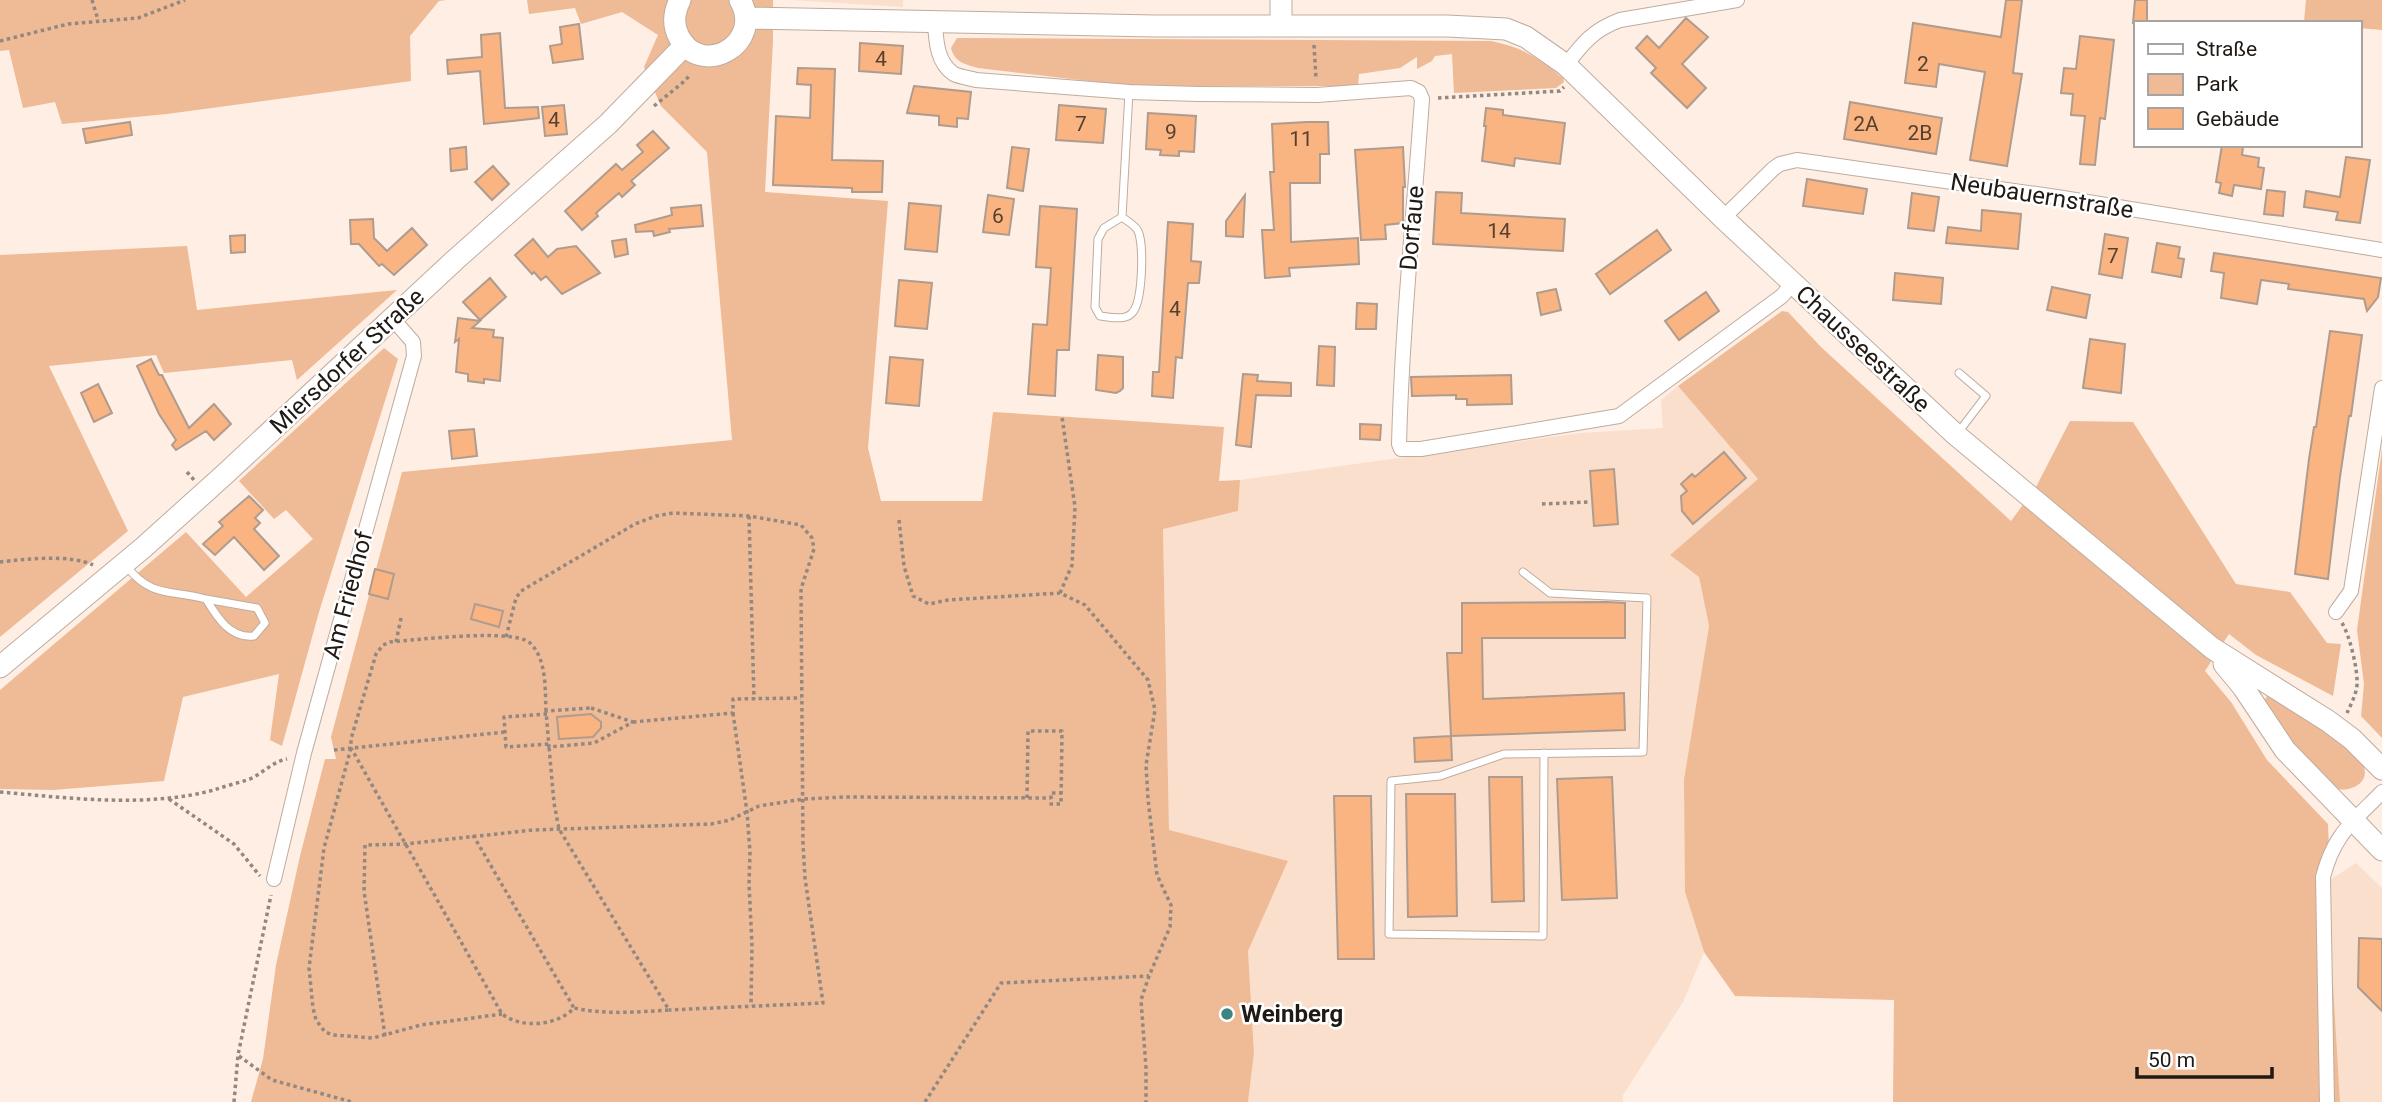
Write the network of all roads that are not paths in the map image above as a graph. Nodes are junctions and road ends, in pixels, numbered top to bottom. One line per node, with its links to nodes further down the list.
1 (679, 0): 7 (street)
2 (1281, 0): 6 (street)
3 (1737, 0): 8 (street)
4 (743, 9): 5 (street); 7 (street)
5 (935, 23): 6 (street); 9 (street)
6 (1281, 25): 8 (street, Chausseestraße)
7 (685, 45): 14 (street, Miersdorfer Straße)
8 (1571, 69): 11 (street, Chausseestraße)
9 (1129, 92): 10 (lane); 13 (street, Dorfaue)
10 (1122, 217): 10 (lane)
11 (1723, 218): 12 (street, Neubauernstraße); 13 (street, Chausseestraße)
12 (2382, 250)
13 (1792, 284): 17 (street, Chausseestraße)
14 (392, 318): 18 (street, Miersdorfer Straße); 29 (street, Am Friedhof)
15 (1959, 373): 17 (lane)
16 (2382, 388): 21 (street)
17 (1956, 435): 22 (street, Chausseestraße)
18 (124, 564): 20 (lane); 23 (street, Miersdorfer Straße)
19 (1523, 572): 24 (lane)
20 (206, 599): 20 (lane)
21 (2336, 612)
22 (2212, 649): 25 (street, Chausseestraße); 27 (street, Chausseestraße)
23 (0, 667)
24 (1544, 753): 24 (lane)
25 (2382, 769)
26 (2382, 792): 27 (street)
27 (2354, 821): 28 (street, Chausseestraße); 30 (street)
28 (2382, 850)
29 (273, 883)
30 (2327, 1102)

